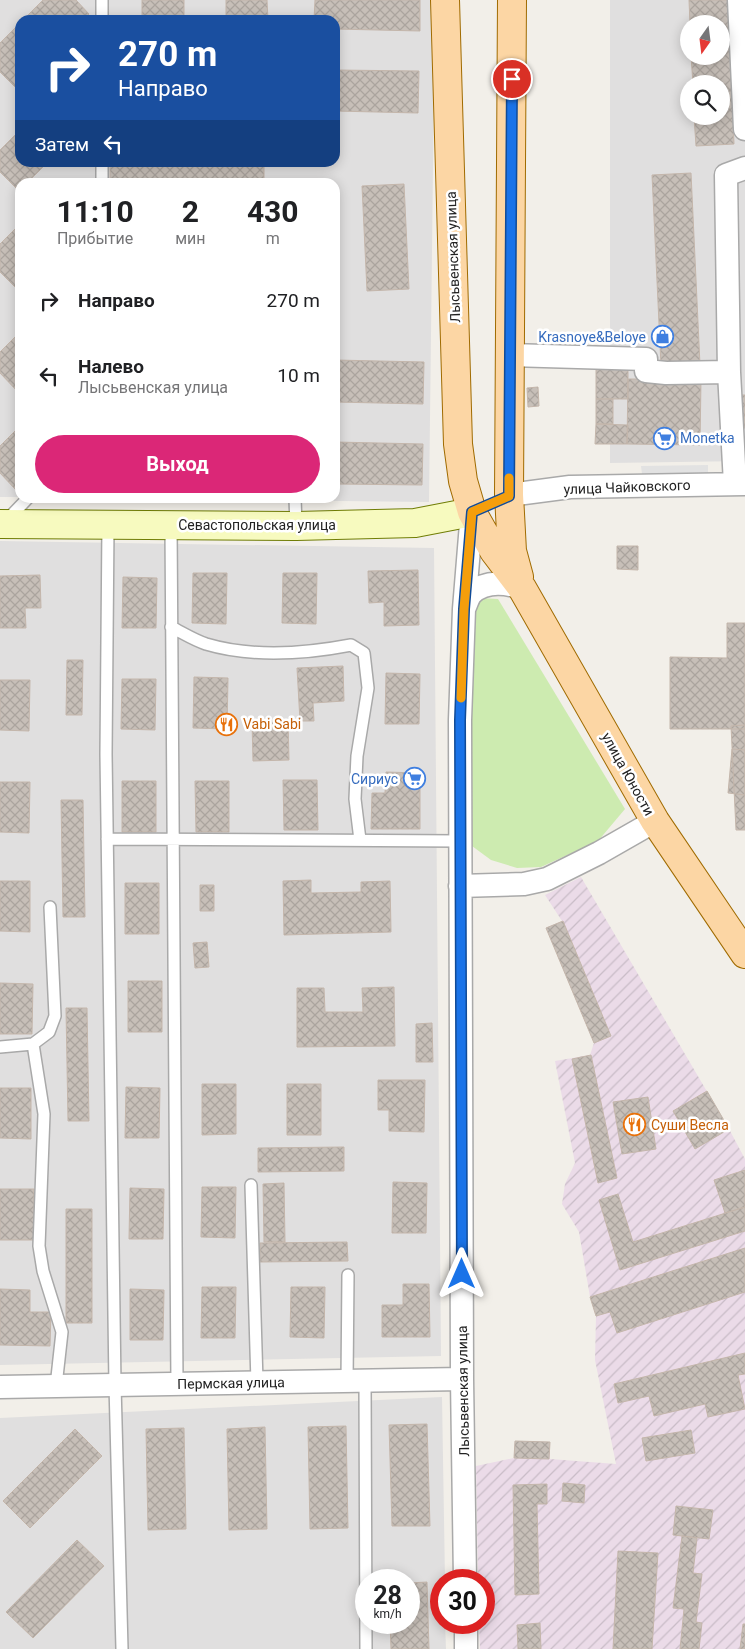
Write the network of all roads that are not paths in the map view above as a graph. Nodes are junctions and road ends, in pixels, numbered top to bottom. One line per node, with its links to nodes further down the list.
1 (102, 0): 5 (lane)
2 (445, 0): 14 (main road, Лысьвенская улица)
3 (512, 0): 8 (main road)
4 (739, 0): 6 (street)
5 (102, 15)
6 (745, 129)
7 (745, 168): 9 (street)
8 (510, 355): 9 (street); 11 (main road)
9 (728, 372): 10 (street)
10 (740, 484): 11 (street, улица Чайковского)
11 (509, 496): 14 (main road, Севастопольская улица); 19 (main road)
12 (23, 503): 15 (lane)
13 (295, 503): 18 (lane)
14 (472, 512): 18 (street, Севастопольская улица); 19 (main road, Лысьвенская улица); 20 (street, Лысьвенская улица)
15 (2, 524): 16 (street, Севастопольская улица)
16 (108, 525): 17 (street, Севастопольская улица); 23 (lane)
17 (171, 526): 18 (street, Севастопольская улица); 21 (lane)
18 (296, 526)
19 (522, 588): 20 (street); 22 (main road, улица Юности)
20 (464, 609): 26 (street, Лысьвенская улица)
21 (171, 627): 24 (lane); 25 (lane)
22 (654, 821): 27 (street); 29 (main road, улица Юности)
23 (107, 839): 24 (lane); 38 (lane)
24 (173, 839): 25 (lane); 37 (lane)
25 (360, 840): 26 (lane)
26 (460, 841): 27 (street, Лысьвенская улица)
27 (460, 886): 34 (street, Лысьвенская улица)
28 (50, 908): 30 (lane)
29 (745, 954)
30 (33, 1044): 31 (lane); 40 (lane)
31 (0, 1047)
32 (251, 1185): 36 (lane)
33 (348, 1275): 35 (lane)
34 (462, 1379): 35 (street, Пермская улица); 41 (street, Лысьвенская улица)
35 (356, 1381): 36 (street, Пермская улица); 44 (lane)
36 (257, 1382): 37 (street, Пермская улица)
37 (177, 1384): 38 (street, Пермская улица)
38 (115, 1385): 40 (street, Пермская улица); 43 (lane)
39 (0, 1386): 40 (street, Пермская улица)
40 (56, 1386)
41 (465, 1569)
42 (466, 1634): 45 (street)
43 (122, 1649)
44 (366, 1649)
45 (466, 1649)

